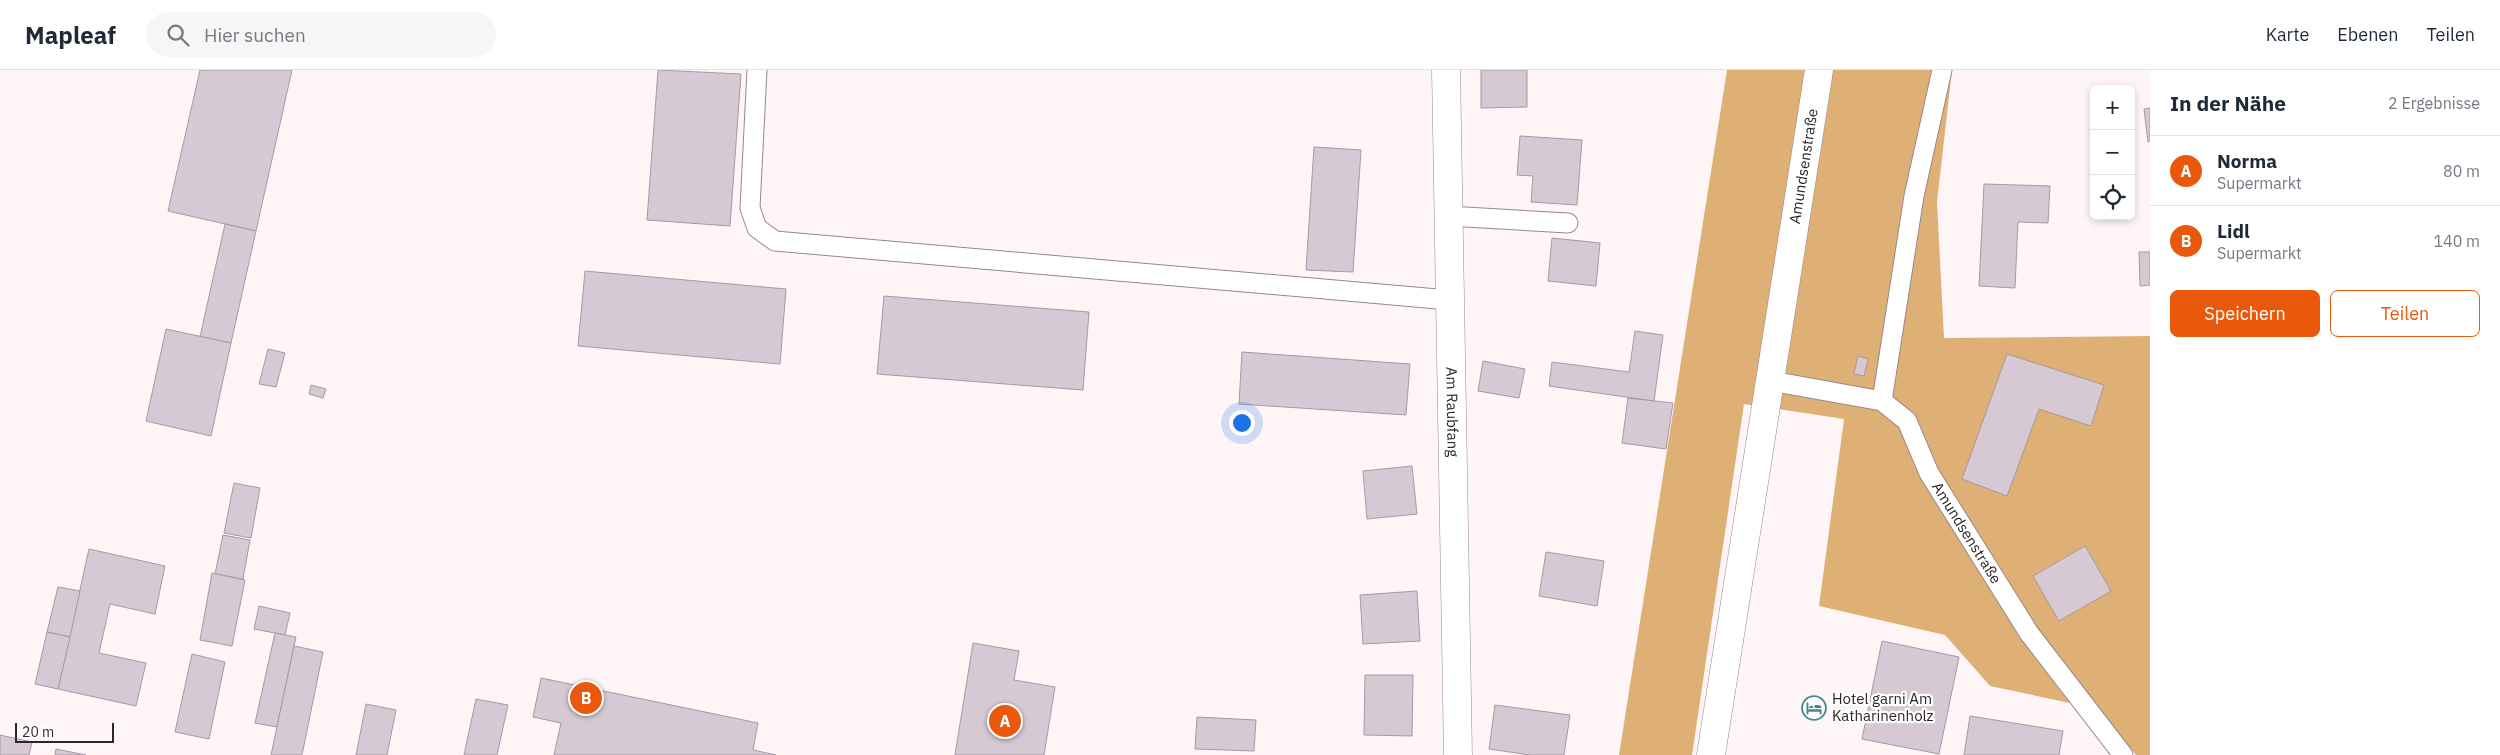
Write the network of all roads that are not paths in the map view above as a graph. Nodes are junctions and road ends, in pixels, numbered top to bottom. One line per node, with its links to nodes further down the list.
1 (757, 70): 7 (lane)
2 (1446, 70): 5 (street, Am Raubfang)
3 (1820, 70): 8 (street, Amundsenstraße)
4 (1942, 70): 9 (lane)
5 (1448, 216): 6 (lane); 7 (street, Am Raubfang)
6 (1568, 223)
7 (1450, 300): 10 (street, Am Raubfang)
8 (1771, 381): 9 (lane, Amundsenstraße); 11 (street, Amundsenstraße)
9 (1882, 401): 12 (lane, Amundsenstraße)
10 (1458, 755)
11 (1712, 755)
12 (2123, 755)

